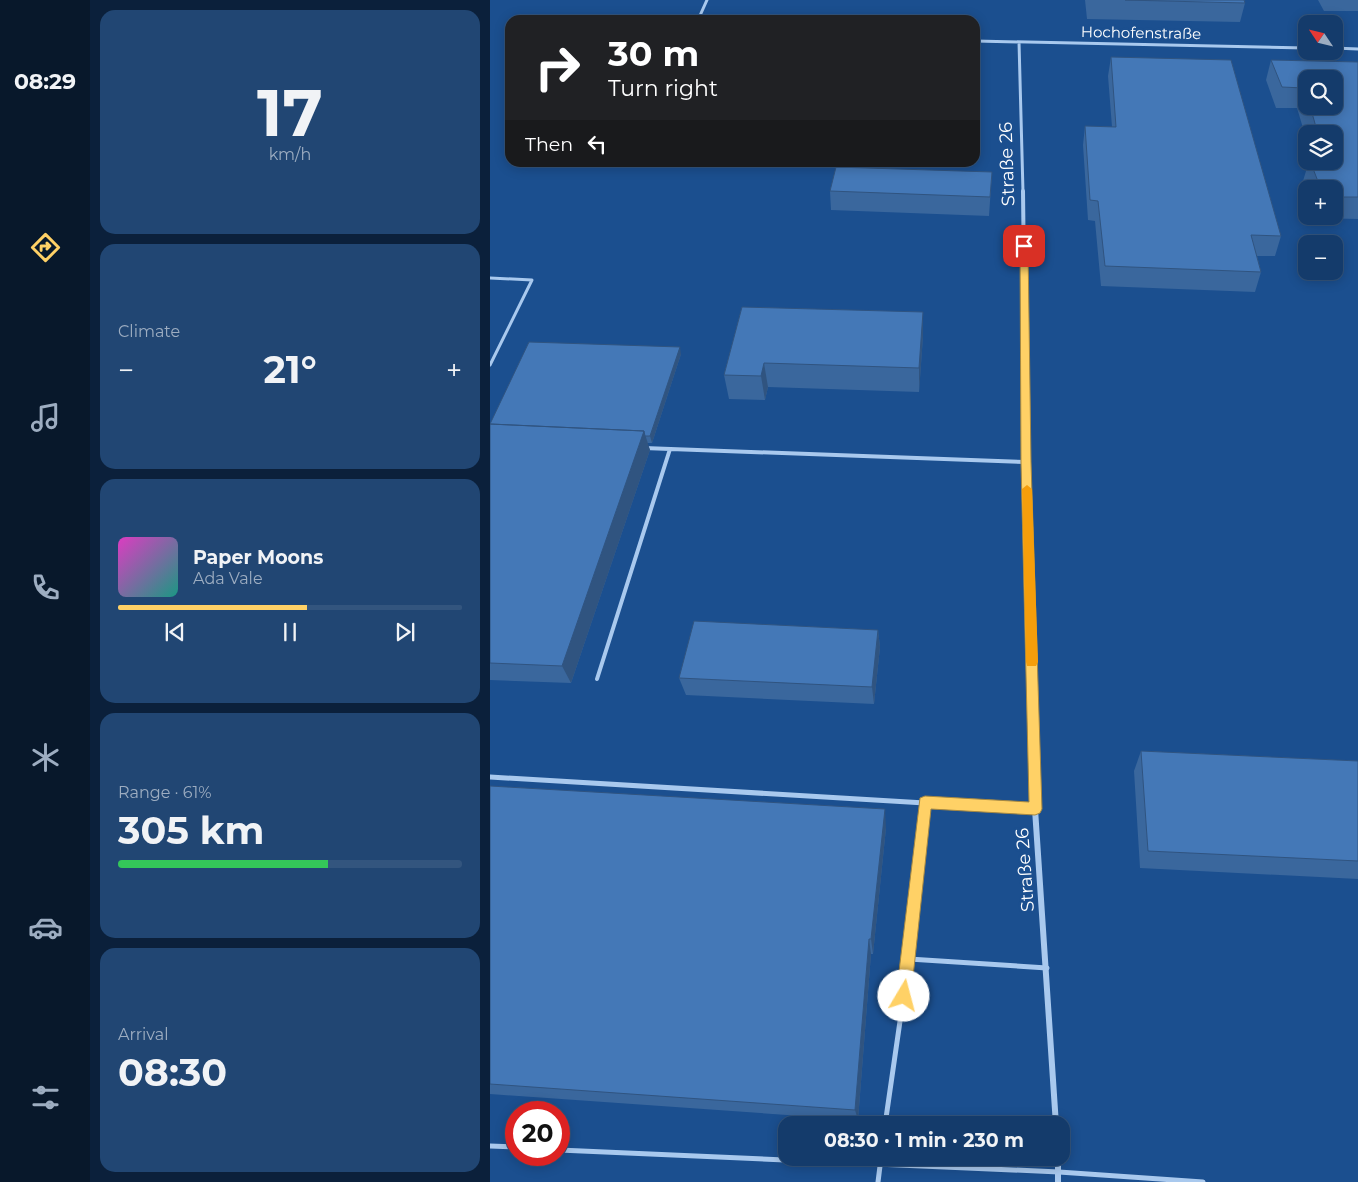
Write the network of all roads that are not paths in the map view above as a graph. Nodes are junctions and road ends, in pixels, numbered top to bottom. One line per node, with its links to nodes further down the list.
1 (707, 0): 2 (street)
2 (700, 15)
3 (980, 41): 4 (street, Hochofenstraße)
4 (1019, 42): 5 (street, Hochofenstraße); 12 (street, Straße 26)
5 (1298, 48)
6 (1343, 48): 7 (street)
7 (1358, 49)
8 (490, 278): 9 (lane)
9 (490, 365)
10 (642, 448): 11 (lane)
11 (670, 449): 12 (lane); 13 (lane)
12 (1026, 462): 16 (street, Straße 26)
13 (597, 679)
14 (490, 777): 15 (lane)
15 (925, 803): 16 (lane); 17 (lane)
16 (1035, 809): 18 (street, Straße 26)
17 (909, 959): 18 (lane); 19 (lane)
18 (1047, 968): 20 (street, Straße 26)
19 (886, 1116)
20 (1055, 1116)
21 (490, 1146): 22 (lane)
22 (505, 1147)
23 (570, 1151): 24 (lane)
24 (778, 1160)
25 (880, 1166): 30 (lane)
26 (905, 1166): 28 (lane)
27 (1058, 1166): 28 (street)
28 (1058, 1172): 29 (lane); 31 (street)
29 (1138, 1180): 32 (lane)
30 (878, 1182)
31 (1058, 1182)
32 (1203, 1182)

